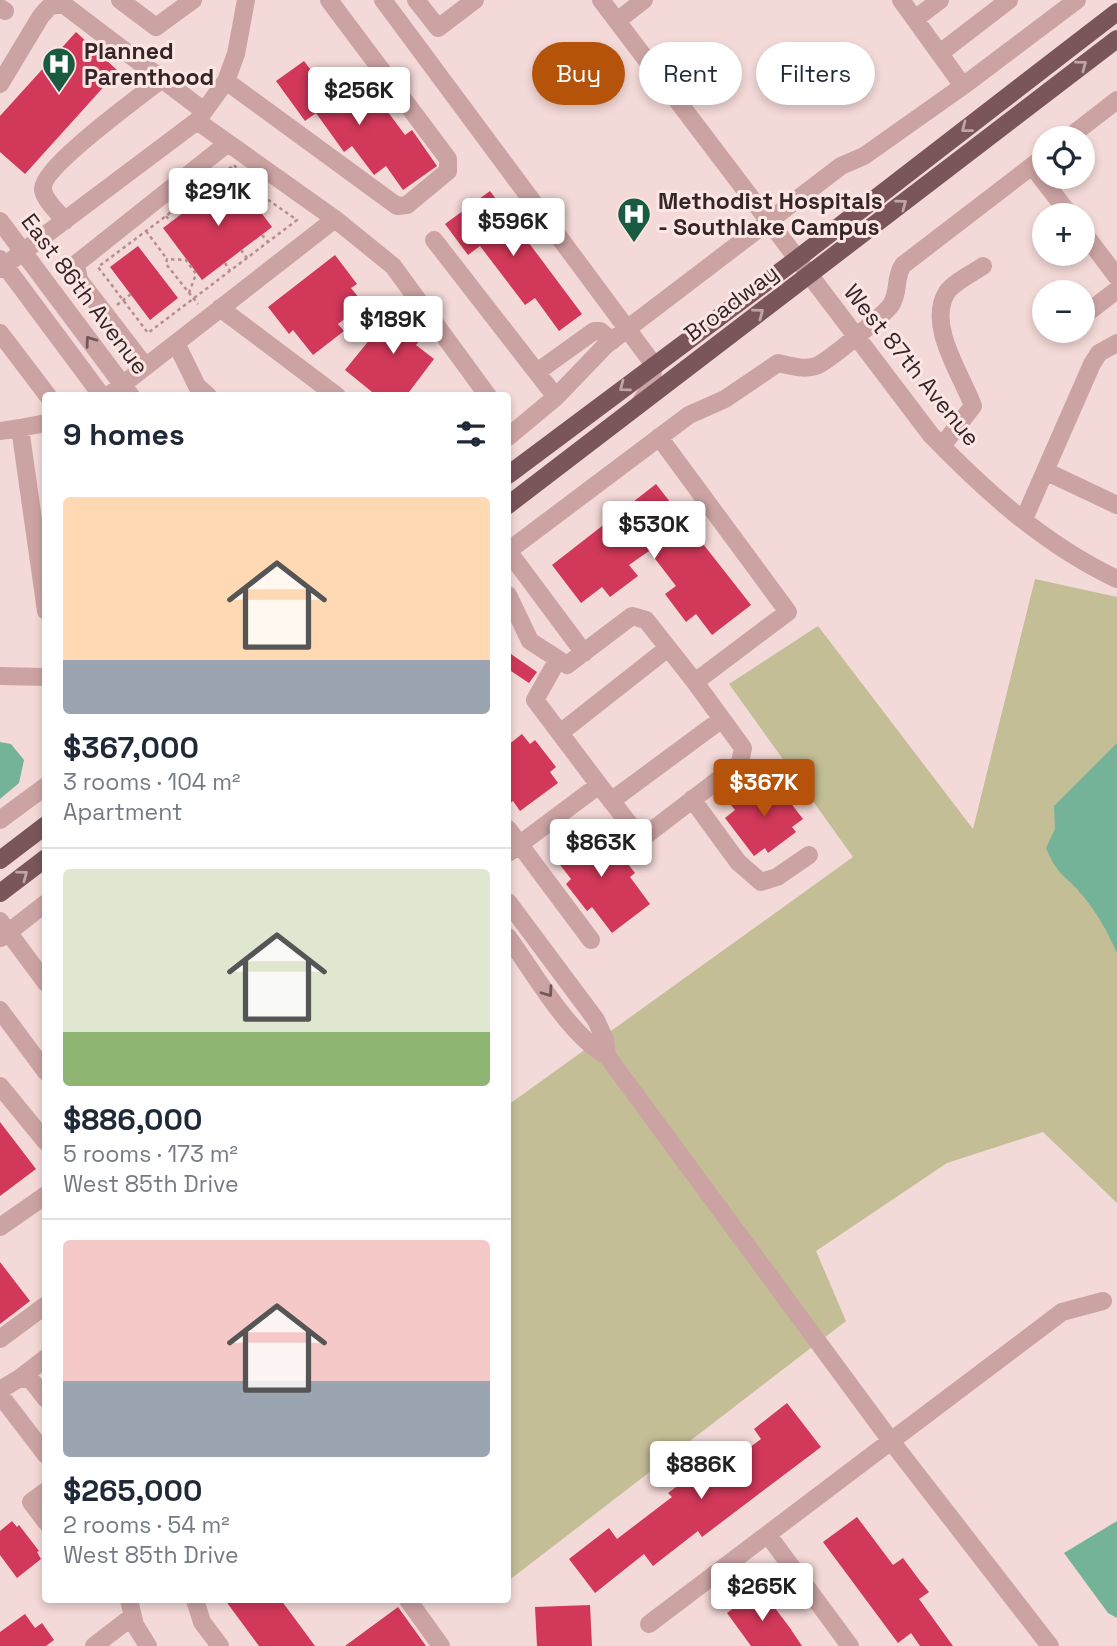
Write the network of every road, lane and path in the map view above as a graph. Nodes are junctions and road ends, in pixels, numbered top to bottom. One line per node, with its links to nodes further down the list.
1 (120, 0): 2 (street)
2 (194, 0)
3 (246, 0): 20 (street)
4 (329, 0): 20 (street)
5 (383, 0): 65 (street)
6 (416, 0): 7 (street)
7 (475, 0)
8 (601, 0): 16 (street, West 87th Avenue)
9 (644, 0): 16 (street)
10 (901, 0): 15 (street)
11 (940, 0): 15 (street)
12 (1009, 0): 18 (street)
13 (1077, 0): 22 (street)
14 (1117, 12): 51 (main road, Broadway, one-way to 51)
15 (915, 19): 18 (street)
16 (617, 21): 41 (street, West 87th Avenue)
17 (1117, 39): 56 (main road, Broadway, one-way to 17)
18 (940, 53): 22 (street)
19 (162, 79): 21 (street); 24 (street); 38 (street)
20 (226, 81): 24 (street)
21 (0, 84)
22 (963, 86): 41 (street)
23 (1117, 100): 25 (street)
24 (200, 116): 26 (street); 38 (street)
25 (1083, 126)
26 (228, 143): 37 (street); 72 (street)
27 (1032, 166): 67 (street)
28 (228, 169): 29 (path); 30 (path); 32 (path)
29 (232, 175)
30 (248, 183): 31 (path); 45 (path)
31 (242, 188)
32 (202, 189): 33 (path); 34 (path)
33 (206, 195)
34 (182, 204): 35 (path); 36 (path)
35 (187, 210)
36 (166, 216): 40 (path); 42 (path)
37 (335, 219): 64 (street); 74 (street)
38 (65, 220): 48 (street)
39 (0, 221): 48 (street, East 86th Avenue)
40 (171, 222)
41 (770, 222): 51 (street, West 87th Avenue); 65 (street)
42 (146, 231): 50 (path); 62 (path)
43 (262, 234): 45 (path)
44 (434, 240): 73 (street)
45 (268, 242): 49 (path)
46 (1095, 248): 57 (street)
47 (241, 250): 49 (path)
48 (24, 251): 53 (street); 77 (street, East 86th Avenue, one-way to 48)
49 (247, 258): 55 (path)
50 (167, 259): 59 (path); 59 (path)
51 (797, 259): 56 (street, West 87th Avenue); 71 (main road, Broadway)
52 (225, 263): 55 (path)
53 (2, 265): 76 (street, East 86th Avenue)
54 (983, 266): 89 (street)
55 (230, 271): 61 (path)
56 (808, 275): 67 (street, West 87th Avenue); 83 (main road, Broadway, one-way to 56)
57 (1117, 277)
58 (1117, 290): 63 (street)
59 (189, 293): 61 (path)
60 (131, 294): 62 (path)
61 (193, 299): 62 (path)
62 (123, 300)
63 (1095, 307)
64 (220, 308): 69 (street); 79 (street)
65 (629, 328): 68 (street); 71 (street)
66 (0, 333): 75 (street)
67 (855, 336): 88 (street); 89 (street, West 87th Avenue)
68 (612, 341): 73 (street); 82 (street)
69 (176, 343): 72 (street); 78 (street)
70 (1117, 343): 90 (street)
71 (654, 365): 83 (street); 91 (main road, Broadway, one-way to 91)
72 (145, 366): 77 (street)
73 (537, 372): 82 (street)
74 (477, 380): 80 (street); 81 (street)
75 (45, 392)
76 (99, 392)
77 (120, 392)
78 (204, 392)
79 (332, 392)
80 (468, 392)
81 (485, 392)
82 (556, 397): 86 (street)
83 (639, 404): 92 (main road, Broadway)
84 (42, 424): 85 (street)
85 (20, 428): 87 (street); 97 (street)
86 (511, 428)
87 (0, 430)
88 (659, 437): 95 (street); 105 (street)
89 (942, 446): 94 (street, West 87th Avenue)
90 (1045, 471): 93 (street); 94 (street)
91 (511, 473)
92 (511, 503)
93 (1117, 505)
94 (1024, 519): 98 (street, West 87th Avenue)
95 (511, 549)
96 (511, 555): 101 (street)
97 (42, 574)
98 (1117, 579)
99 (511, 601): 102 (street)
100 (668, 648): 101 (street); 105 (street); 107 (street)
101 (584, 653): 102 (street)
102 (558, 659): 107 (street)
103 (0, 676): 104 (street)
104 (42, 677)
105 (695, 682): 106 (street)
106 (722, 719): 110 (street); 111 (street)
107 (559, 733): 108 (street)
108 (599, 785): 111 (street); 114 (street)
109 (42, 789): 112 (street)
110 (692, 799): 111 (street); 115 (street)
111 (611, 801)
112 (0, 820)
113 (42, 828): 116 (main road)
114 (513, 849): 122 (street)
115 (808, 855)
116 (0, 860)
117 (42, 861): 118 (main road, one-way to 117)
118 (0, 893)
119 (42, 906): 121 (street)
120 (511, 906): 126 (street)
121 (3, 931): 124 (street)
122 (591, 940)
123 (511, 941): 126 (street, one-way to 126)
124 (42, 978)
125 (0, 1010): 127 (street)
126 (607, 1056): 140 (street)
127 (42, 1067)
128 (0, 1086): 129 (street)
129 (42, 1137)
130 (42, 1198): 131 (street)
131 (0, 1227)
132 (1103, 1301): 140 (street)
133 (42, 1308): 134 (street)
134 (0, 1339)
135 (42, 1361): 136 (street)
136 (20, 1378): 137 (street); 138 (street)
137 (0, 1390)
138 (42, 1394)
139 (0, 1395): 141 (street)
140 (891, 1441): 144 (street); 154 (street)
141 (42, 1450)
142 (42, 1494): 143 (street)
143 (42, 1517)
144 (768, 1535): 148 (street); 153 (street)
145 (196, 1603): 151 (street)
146 (410, 1603): 152 (street)
147 (131, 1608): 149 (street); 150 (street)
148 (649, 1625)
149 (94, 1646)
150 (148, 1646)
151 (220, 1646)
152 (441, 1646)
153 (850, 1646)
154 (1050, 1646)

